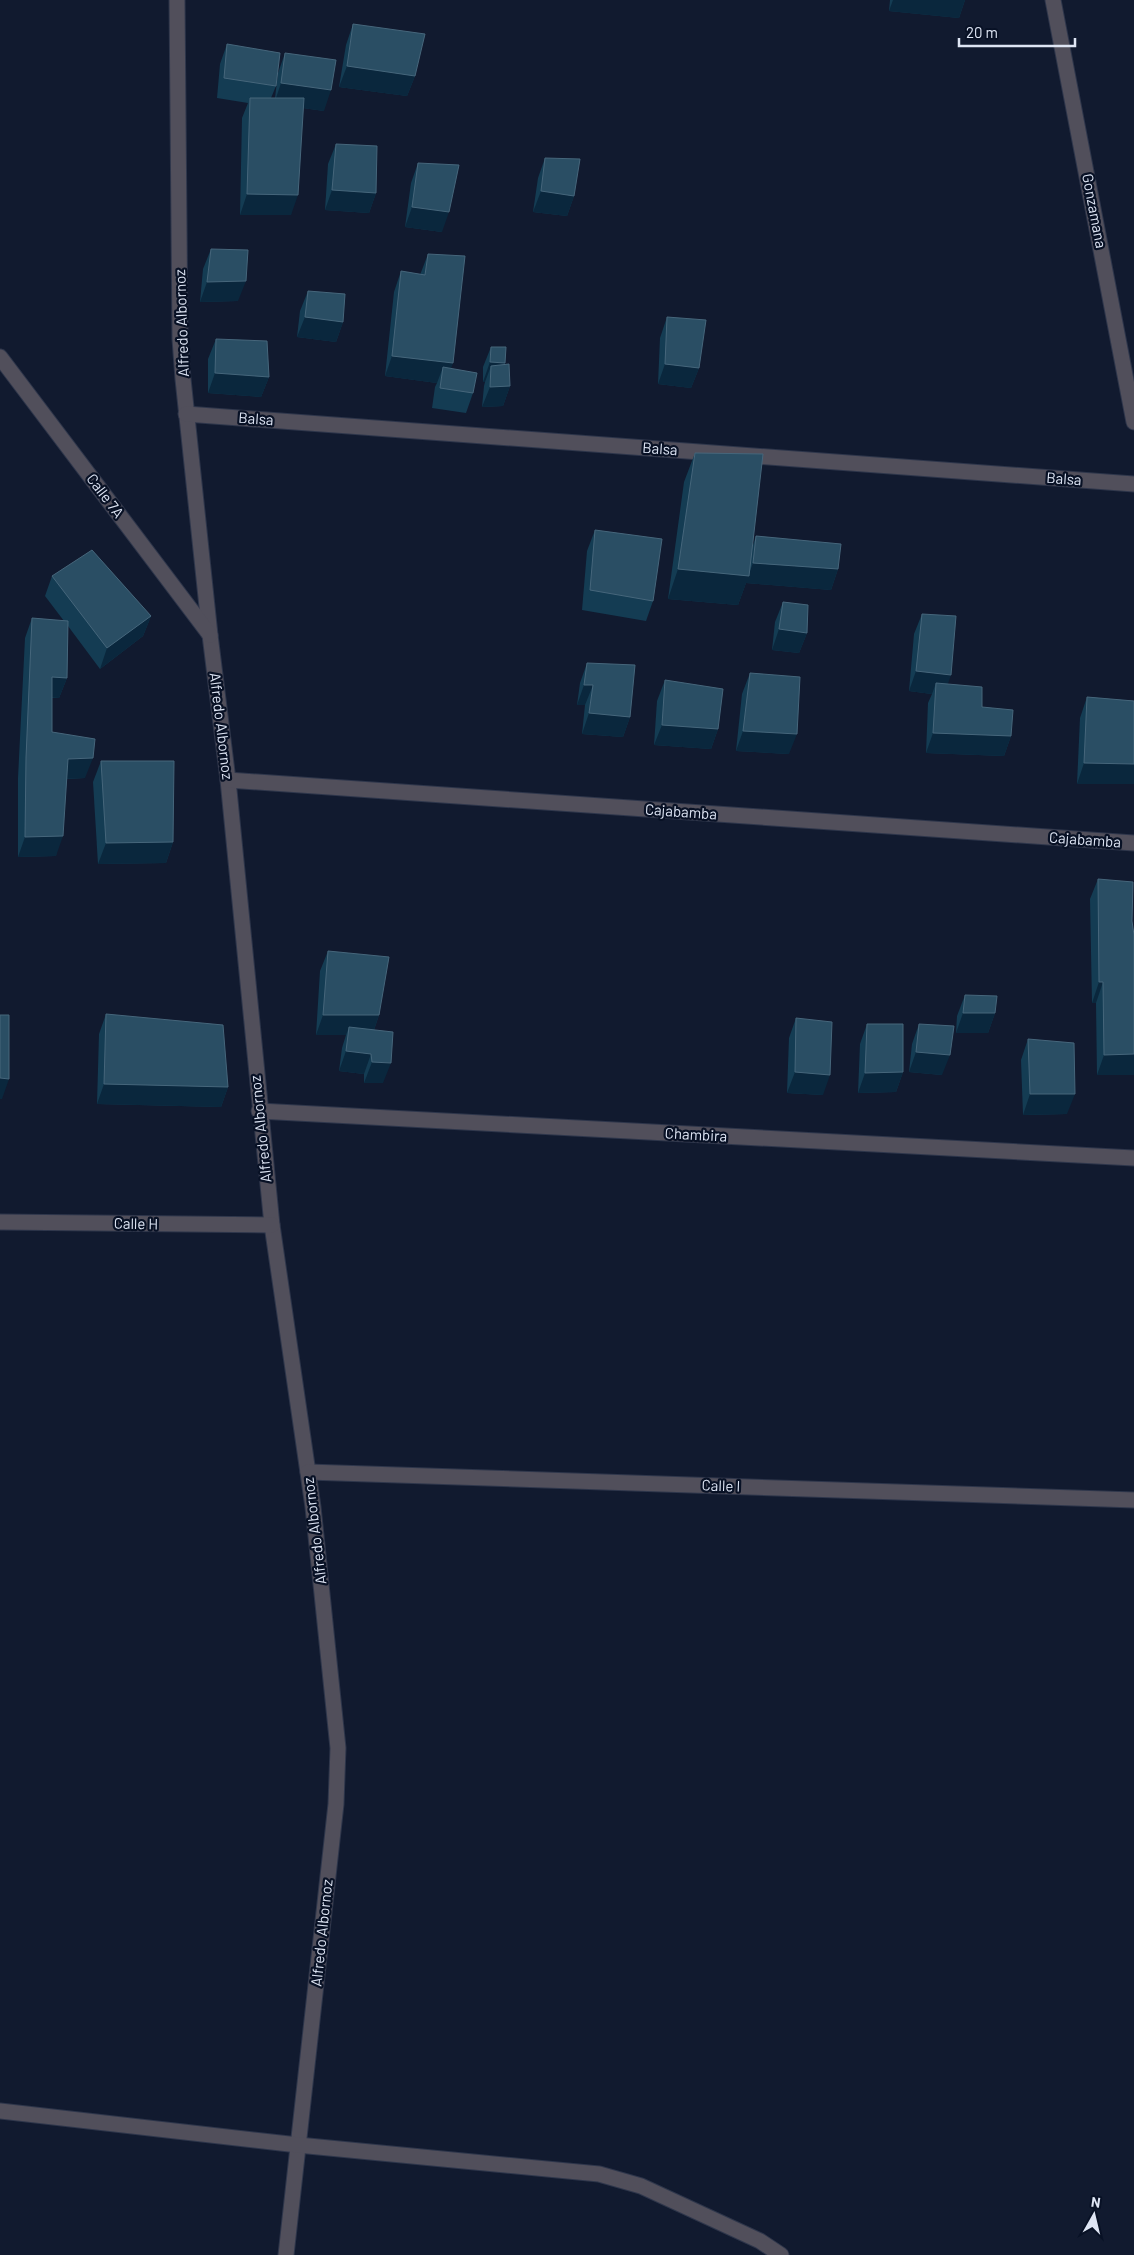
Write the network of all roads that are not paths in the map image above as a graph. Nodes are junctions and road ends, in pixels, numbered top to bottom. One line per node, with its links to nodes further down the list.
1 (177, 0): 4 (street, Alfredo Albornoz)
2 (1053, 0): 5 (street, Gonzamana)
3 (0, 357): 7 (street, Calle 7A)
4 (186, 414): 6 (street, Balsa); 7 (street, Alfredo Albornoz)
5 (1134, 422)
6 (1134, 484)
7 (210, 635): 8 (street, Alfredo Albornoz)
8 (228, 780): 9 (street, Cajabamba); 10 (street, Alfredo Albornoz)
9 (1134, 843)
10 (259, 1111): 11 (street, Chambira); 13 (street, Alfredo Albornoz)
11 (1134, 1158)
12 (0, 1222): 13 (street, Calle H)
13 (272, 1225): 14 (street, Alfredo Albornoz)
14 (308, 1472): 15 (street, Calle I); 17 (street, Alfredo Albornoz)
15 (1134, 1500)
16 (0, 2111): 17 (street)
17 (298, 2145): 18 (street, Alfredo Albornoz); 19 (street)
18 (286, 2255)
19 (782, 2255)

